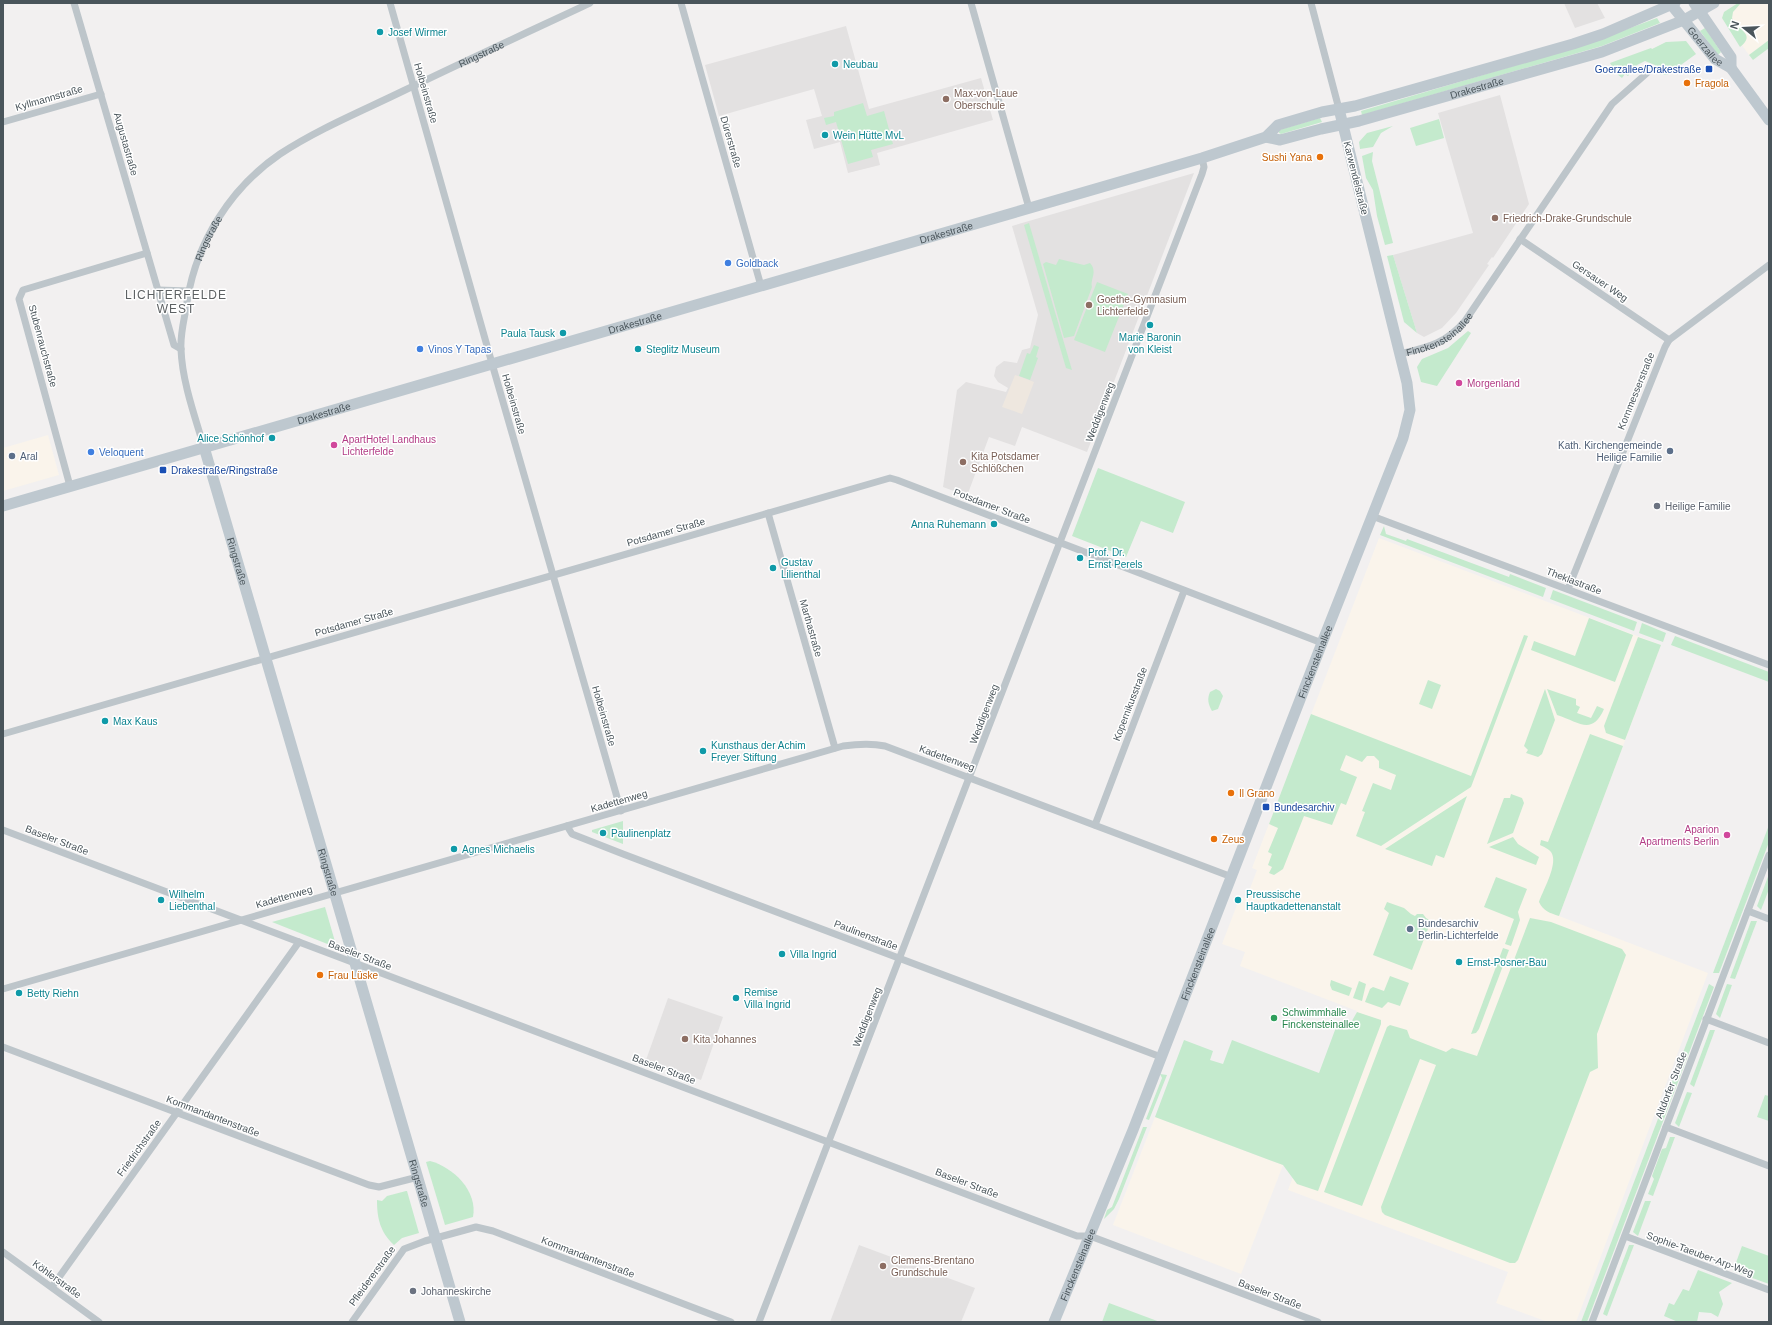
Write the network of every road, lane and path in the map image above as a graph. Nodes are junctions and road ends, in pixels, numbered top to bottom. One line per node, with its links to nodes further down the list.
1 (74, 3): 14 (street, Augustastraße)
2 (390, 3): 13 (street, Holbeinstraße)
3 (590, 3): 13 (street, Ringstraße)
4 (681, 3): 25 (street, Dürerstraße)
5 (971, 3): 21 (street)
6 (1311, 3): 15 (street, Karwendelstraße)
7 (1714, 3): 9 (main road, Drakestraße)
8 (1672, 4): 10 (main road, Goerzallee); 15 (main road, Drakestraße)
9 (1697, 7): 10 (main road, Drakestraße); 11 (main road, Goerzallee)
10 (1684, 20): 11 (main road, Goerzallee); 18 (main road, Drakestraße)
11 (1731, 68): 16 (main road, Goerzallee)
12 (1646, 73): 22 (street, Finckensteinallee)
13 (414, 86): 27 (street, Ringstraße); 31 (street, Holbeinstraße)
14 (101, 94): 17 (street, Kyllmannstraße); 23 (street, Augustastraße)
15 (1338, 109): 18 (main road, Karwendelstraße); 19 (main road, Drakestraße)
16 (1769, 120)
17 (3, 122)
18 (1342, 125): 19 (main road, Drakestraße); 30 (main road, Karwendelstraße)
19 (1266, 137): 20 (main road, Drakestraße)
20 (1202, 158): 21 (main road, Drakestraße); 37 (street, Weddigenweg)
21 (1029, 208): 25 (main road, Drakestraße)
22 (1520, 239): 28 (street, Gersauer Weg); 30 (street, Finckensteinallee)
23 (147, 253): 26 (street, Augustastraße); 33 (street, Stubenrauchstraße)
24 (1769, 265): 28 (street, Kornmesserstraße)
25 (761, 286): 31 (main road, Drakestraße)
26 (158, 290): 27 (street); 29 (street, Augustastraße)
27 (189, 291): 29 (street, Ringstraße)
28 (1669, 340): 39 (street, Kornmesserstraße)
29 (181, 349): 32 (street, Ringstraße)
30 (1400, 354): 36 (main road, Finckensteinallee)
31 (492, 364): 32 (main road, Drakestraße); 38 (street, Holbeinstraße)
32 (204, 447): 33 (main road, Drakestraße); 42 (main road, Ringstraße)
33 (70, 486): 34 (main road, Drakestraße)
34 (3, 506)
35 (768, 514): 37 (street, Potsdamer Straße); 38 (street, Potsdamer Straße); 45 (street, Marthastraße)
36 (1372, 516): 39 (street, Theklastraße); 41 (main road, Finckensteinallee)
37 (1060, 543): 40 (street, Potsdamer Straße); 46 (street, Weddigenweg)
38 (553, 575): 42 (street, Potsdamer Straße); 47 (street, Holbeinstraße)
39 (1568, 589): 43 (street, Theklastraße)
40 (1184, 591): 41 (street, Potsdamer Straße); 48 (street, Kopernikusstraße)
41 (1322, 643): 52 (main road, Finckensteinallee)
42 (266, 657): 44 (street, Potsdamer Straße); 53 (main road, Ringstraße)
43 (1769, 665)
44 (3, 734)
45 (835, 748): 46 (street, Kadettenweg); 47 (street, Kadettenweg)
46 (970, 777): 48 (street, Kadettenweg); 58 (street, Weddigenweg)
47 (622, 811): 49 (street, Kadettenweg)
48 (1095, 825): 52 (street, Kadettenweg)
49 (567, 826): 53 (street, Kadettenweg); 58 (street, Paulinenstraße)
50 (3, 830): 56 (street, Baseler Straße)
51 (1769, 855): 54 (street, Altdorfer Straße)
52 (1232, 876): 64 (main road, Finckensteinallee)
53 (334, 894): 56 (street, Kadettenweg); 59 (main road, Ringstraße)
54 (1748, 910): 55 (street); 61 (street, Altdorfer Straße)
55 (1769, 919)
56 (241, 920): 57 (street, Baseler Straße); 60 (street, Kadettenweg)
57 (299, 942): 59 (street, Baseler Straße); 65 (street, Friedrichstraße)
58 (900, 959): 64 (street, Paulinenstraße); 67 (street, Weddigenweg)
59 (354, 963): 67 (street, Baseler Straße); 69 (main road, Ringstraße)
60 (3, 989)
61 (1706, 1019): 62 (street); 66 (street, Altdorfer Straße)
62 (1769, 1043)
63 (3, 1047): 65 (street, Kommandantenstraße)
64 (1161, 1058): 70 (main road, Finckensteinallee)
65 (177, 1113): 69 (street, Kommandantenstraße); 74 (street, Friedrichstraße)
66 (1666, 1127): 68 (street); 71 (street, Altdorfer Straße)
67 (830, 1141): 70 (street, Baseler Straße); 80 (street, Weddigenweg)
68 (1769, 1166)
69 (418, 1176): 72 (main road, Ringstraße)
70 (1090, 1236): 81 (main road, Finckensteinallee); 82 (street, Baseler Straße)
71 (1625, 1236): 75 (street, Sophie-Taeuber-Arp-Weg); 83 (street, Altdorfer Straße)
72 (435, 1238): 77 (street, Pfleidererstraße); 78 (main road, Ringstraße); 79 (street, Kommandantenstraße)
73 (3, 1252): 74 (street, Köhlerstraße)
74 (52, 1287): 76 (street, Köhlerstraße)
75 (1769, 1290)
76 (100, 1322)
77 (352, 1322)
78 (460, 1322)
79 (731, 1322)
80 (759, 1322)
81 (1054, 1322)
82 (1318, 1322)
83 (1592, 1322)

